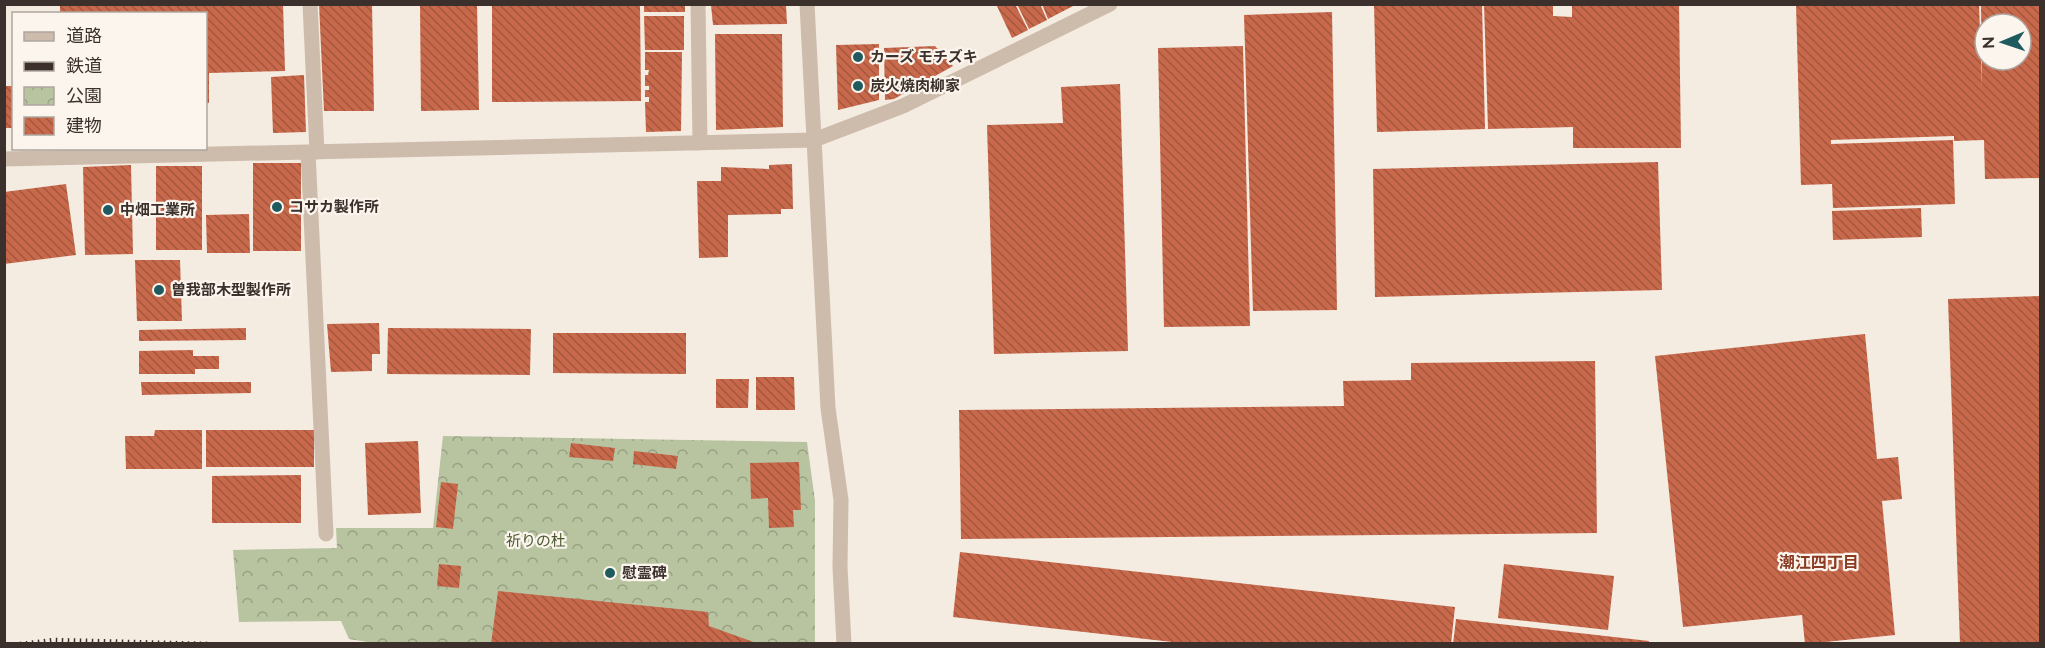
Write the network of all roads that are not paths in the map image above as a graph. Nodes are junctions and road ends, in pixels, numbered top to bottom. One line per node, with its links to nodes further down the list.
1 (310, 4): 7 (street)
2 (699, 4): 6 (street)
3 (807, 4): 5 (street)
4 (1110, 4): 5 (street)
5 (814, 140): 6 (street); 10 (street)
6 (700, 143): 7 (street)
7 (313, 152): 8 (street); 9 (street)
8 (4, 159)
9 (326, 534)
10 (844, 644)

